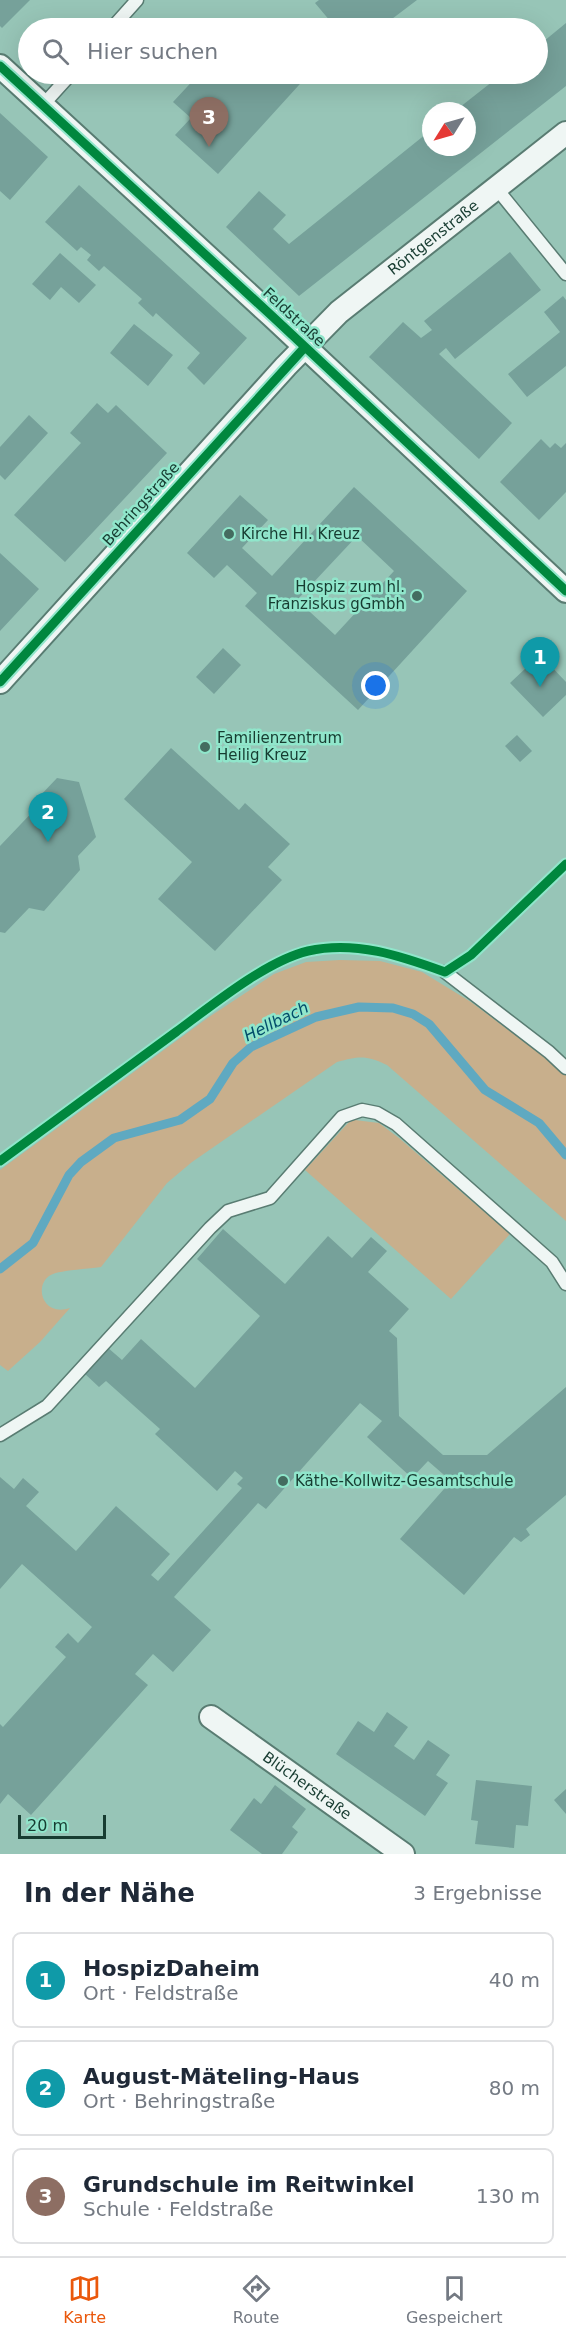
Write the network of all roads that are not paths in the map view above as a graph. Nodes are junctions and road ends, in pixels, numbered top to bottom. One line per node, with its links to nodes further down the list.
1 (137, 0): 2 (lane)
2 (121, 18)
3 (0, 66): 4 (street, Feldstraße)
4 (18, 83)
5 (19, 84): 7 (street, Feldstraße)
6 (62, 84): 7 (lane)
7 (42, 106): 11 (street, Feldstraße)
8 (566, 133): 9 (street, Röntgenstraße)
9 (497, 189): 10 (lane); 11 (street, Röntgenstraße)
10 (566, 274)
11 (305, 347): 12 (street, Feldstraße); 13 (street, Behringstraße)
12 (566, 591)
13 (0, 682)
14 (445, 972): 15 (lane)
15 (566, 1068)
16 (566, 1284): 17 (lane)
17 (4, 1428)
18 (211, 1717): 19 (street, Blücherstraße)
19 (404, 1854)

